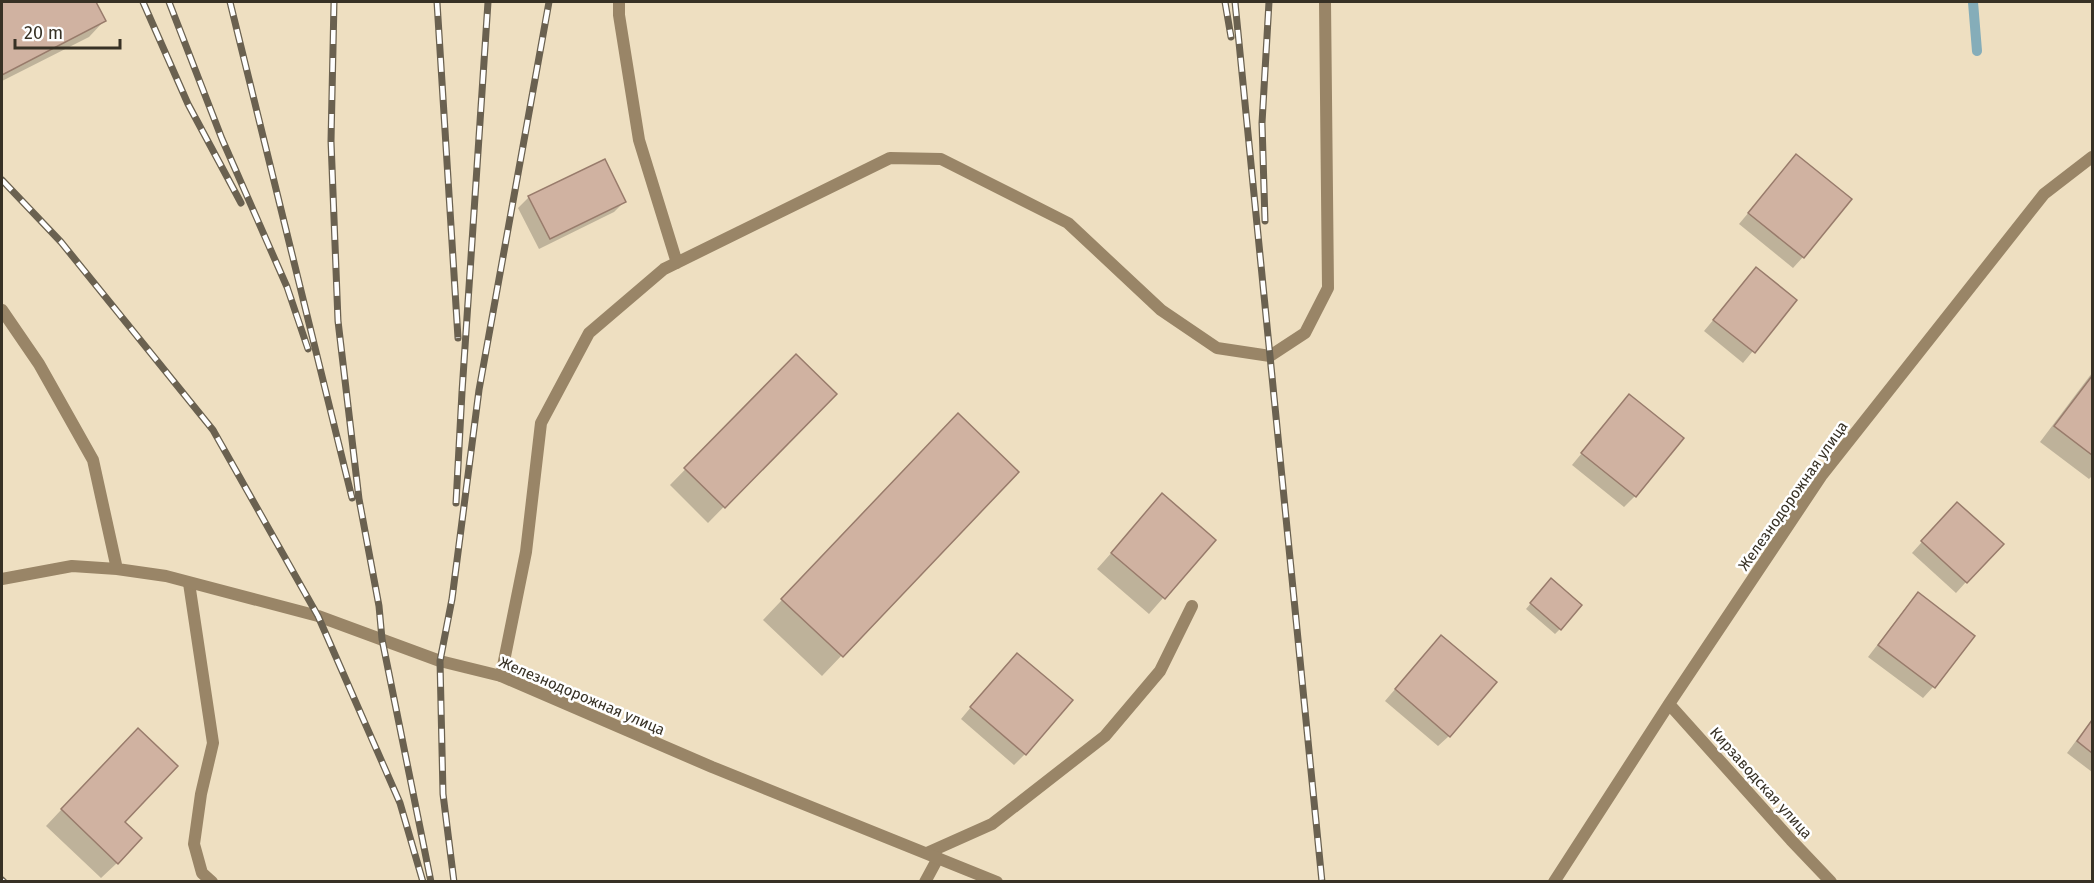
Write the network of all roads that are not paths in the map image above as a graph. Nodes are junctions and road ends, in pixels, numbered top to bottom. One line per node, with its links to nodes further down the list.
1 (619, 2): 4 (street)
2 (1325, 2): 4 (street)
3 (2092, 157): 11 (street, Железнодорожная улица)
4 (677, 262): 10 (street)
5 (2, 310): 6 (street)
6 (117, 569): 7 (street, Железнодорожная улица); 8 (street, Железнодорожная улица)
7 (2, 579)
8 (189, 583): 10 (street, Железнодорожная улица); 13 (street)
9 (1192, 606): 12 (street)
10 (501, 676): 12 (street, Железнодорожная улица)
11 (1669, 704): 16 (street, Железнодорожная улица); 17 (street, Кирзаводская улица)
12 (933, 856): 14 (street); 15 (street, Железнодорожная улица)
13 (212, 882)
14 (925, 882)
15 (997, 882)
16 (1554, 882)
17 (1831, 882)

